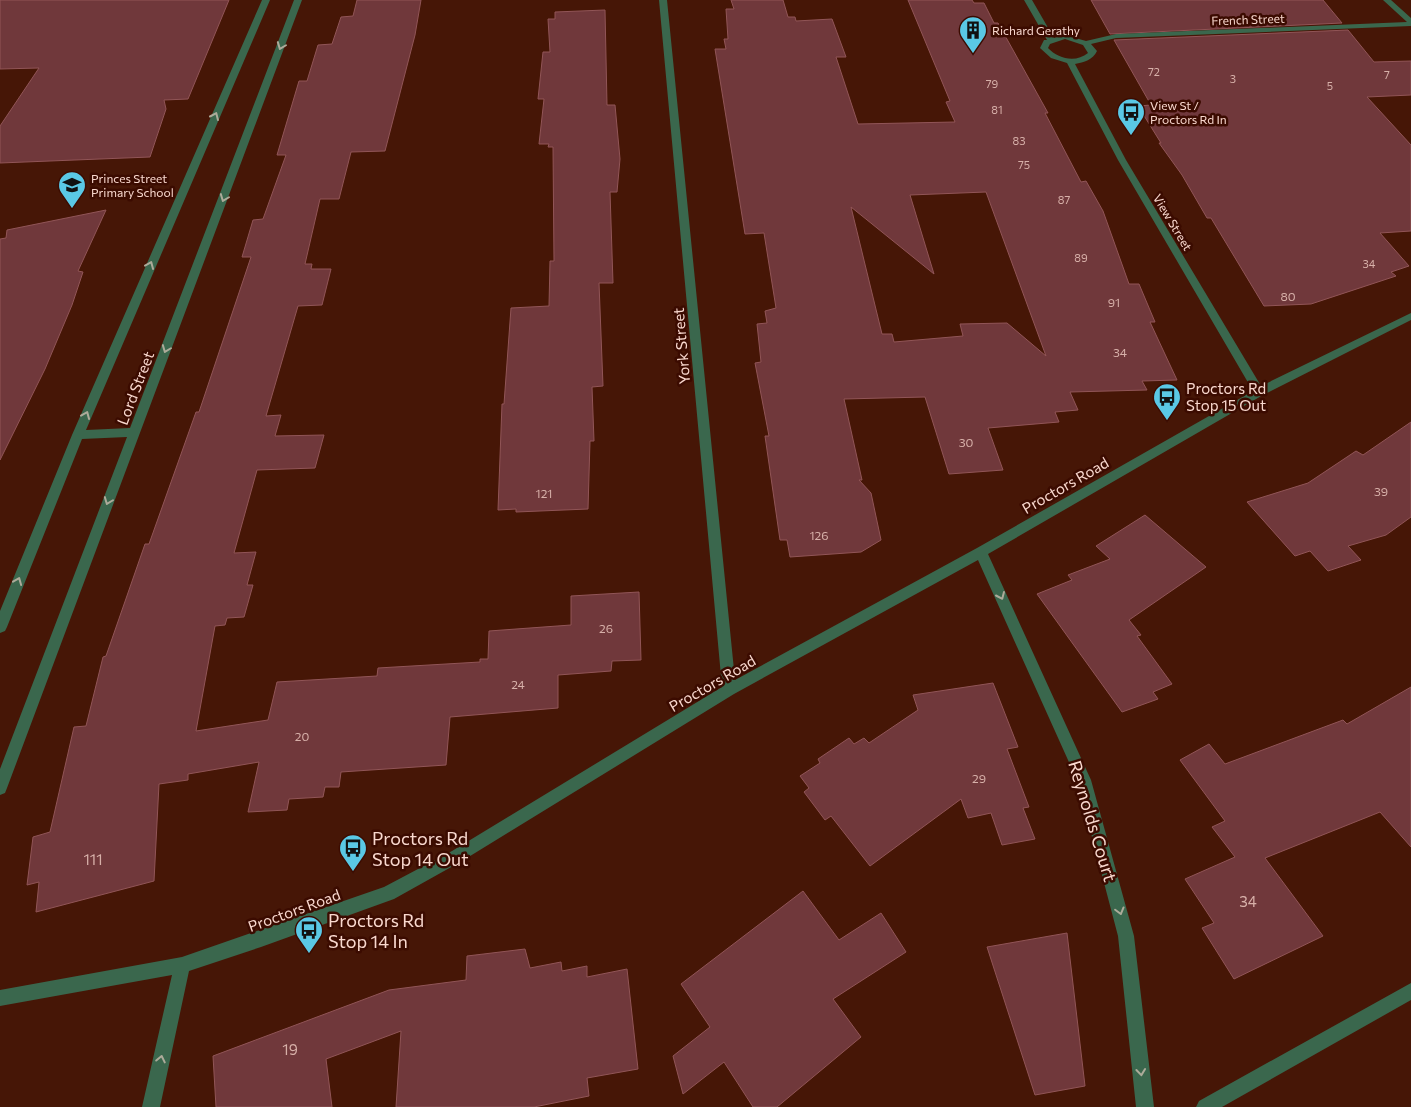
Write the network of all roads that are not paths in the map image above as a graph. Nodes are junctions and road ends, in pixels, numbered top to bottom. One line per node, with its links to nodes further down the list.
1 (266, 0): 13 (street, one-way to 1)
2 (298, 0): 12 (street, Lord Street, one-way to 12)
3 (663, 0): 16 (street, York Street)
4 (1028, 0): 7 (street)
5 (1388, 0): 6 (street)
6 (1411, 23): 8 (street, French Street)
7 (1051, 40): 8 (street); 9 (street)
8 (1086, 43): 9 (street)
9 (1070, 61): 11 (street, View Street)
10 (1411, 316): 11 (street, Proctors Road)
11 (1259, 392): 14 (street, Proctors Road)
12 (134, 432): 13 (street); 17 (street, Lord Street, one-way to 17)
13 (78, 435): 15 (street, one-way to 13)
14 (981, 552): 16 (street, Proctors Road); 22 (street, Reynolds Court, one-way to 22)
15 (0, 626)
16 (729, 690): 18 (street, Proctors Road)
17 (0, 788)
18 (182, 965): 20 (street, Proctors Road); 21 (street, one-way to 18)
19 (1411, 991): 23 (street)
20 (0, 998)
21 (151, 1107)
22 (1145, 1107)
23 (1205, 1107)

